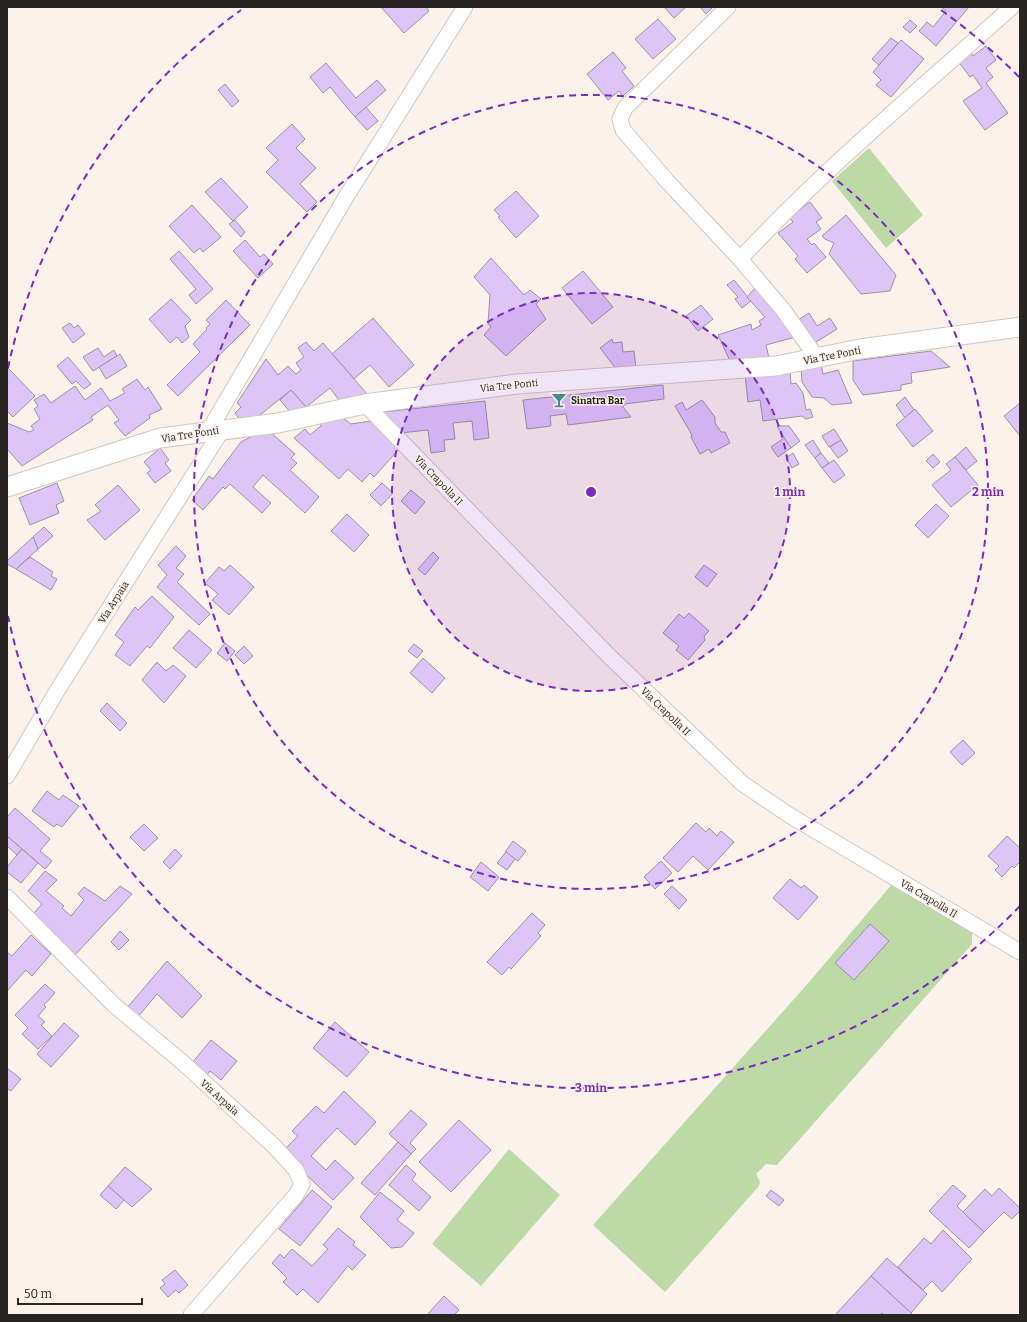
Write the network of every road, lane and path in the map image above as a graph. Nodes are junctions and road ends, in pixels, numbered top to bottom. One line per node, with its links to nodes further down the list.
1 (465, 7): 8 (street, Via Arpaia)
2 (728, 7): 4 (street)
3 (1012, 7): 4 (street)
4 (740, 259): 6 (street)
5 (1020, 327): 6 (street, Via Tre Ponti)
6 (817, 358): 7 (street, Via Tre Ponti)
7 (365, 404): 8 (street, Via Tre Ponti); 12 (street, Via Crapolla II)
8 (215, 430): 9 (street, Via Tre Ponti); 10 (street, Via Arpaia)
9 (7, 487)
10 (7, 776)
11 (7, 897): 13 (street, Via Arpaia)
12 (1020, 952)
13 (191, 1315)

